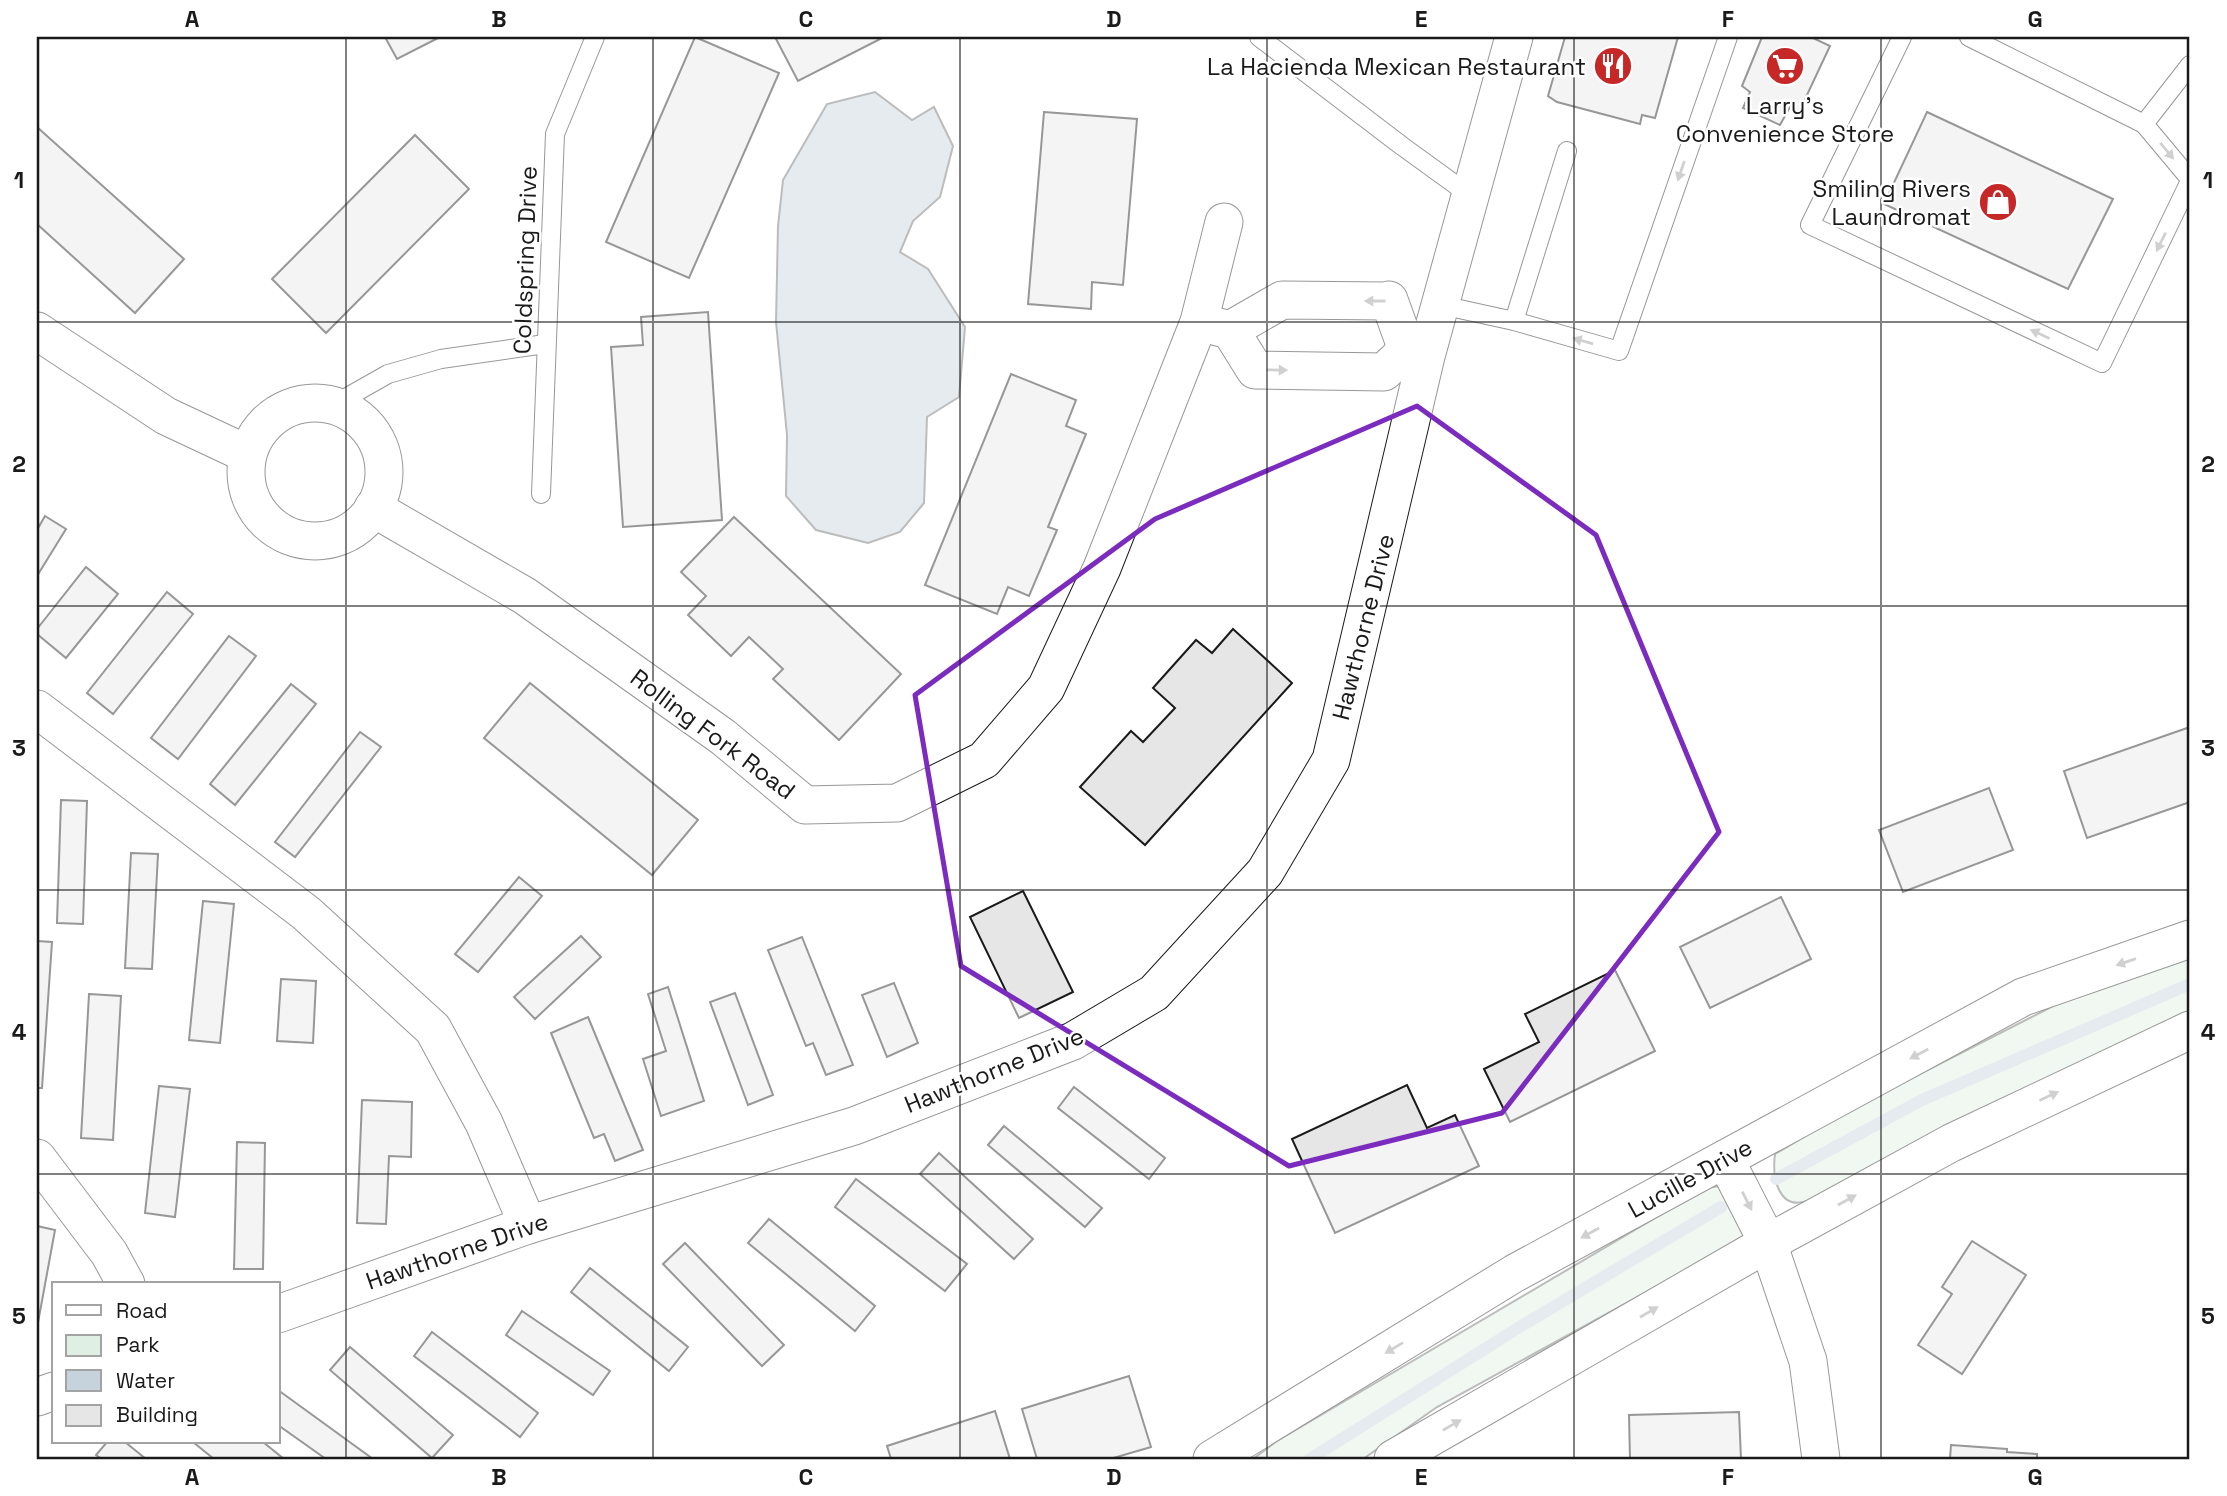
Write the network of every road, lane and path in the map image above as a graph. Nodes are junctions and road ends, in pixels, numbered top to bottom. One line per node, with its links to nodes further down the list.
1 (595, 37): 17 (lane, Coldspring Drive)
2 (1259, 37): 11 (lane)
3 (1513, 37): 11 (street, Hawthorne Drive)
4 (1728, 37): 14 (lane, one-way to 14)
5 (1902, 37): 10 (lane, one-way to 5)
6 (1969, 37): 8 (lane)
7 (2190, 65): 8 (lane)
8 (2144, 124): 10 (lane, one-way to 10)
9 (1567, 151): 14 (lane)
10 (2190, 180)
11 (1471, 196): 13 (street, Hawthorne Drive)
12 (1224, 222): 15 (street, Rolling Fork Road)
13 (1441, 305): 14 (lane); 18 (street, Hawthorne Drive)
14 (1514, 321)
15 (1214, 326): 18 (street, one-way to 18); 18 (street, one-way to 15); 22 (street, Rolling Fork Road)
16 (37, 331): 20 (street)
17 (545, 344): 19 (lane); 21 (lane, Coldspring Drive)
18 (1417, 353): 28 (street, Hawthorne Drive)
19 (335, 404): 20 (street); 22 (street)
20 (247, 454): 22 (street)
21 (541, 494)
22 (373, 508)
23 (37, 709): 28 (street)
24 (2190, 939): 27 (street, Lucille Drive, one-way to 27)
25 (2190, 1030): 29 (street, one-way to 25)
26 (37, 1158): 30 (street)
27 (1725, 1158): 29 (street, one-way to 29); 32 (street, Lucille Drive, one-way to 32)
28 (528, 1225): 31 (street, Hawthorne Drive)
29 (1768, 1243): 33 (street, one-way to 29); 34 (street)
30 (125, 1282)
31 (280, 1313)
32 (1212, 1459)
33 (1393, 1459)
34 (1821, 1459)

